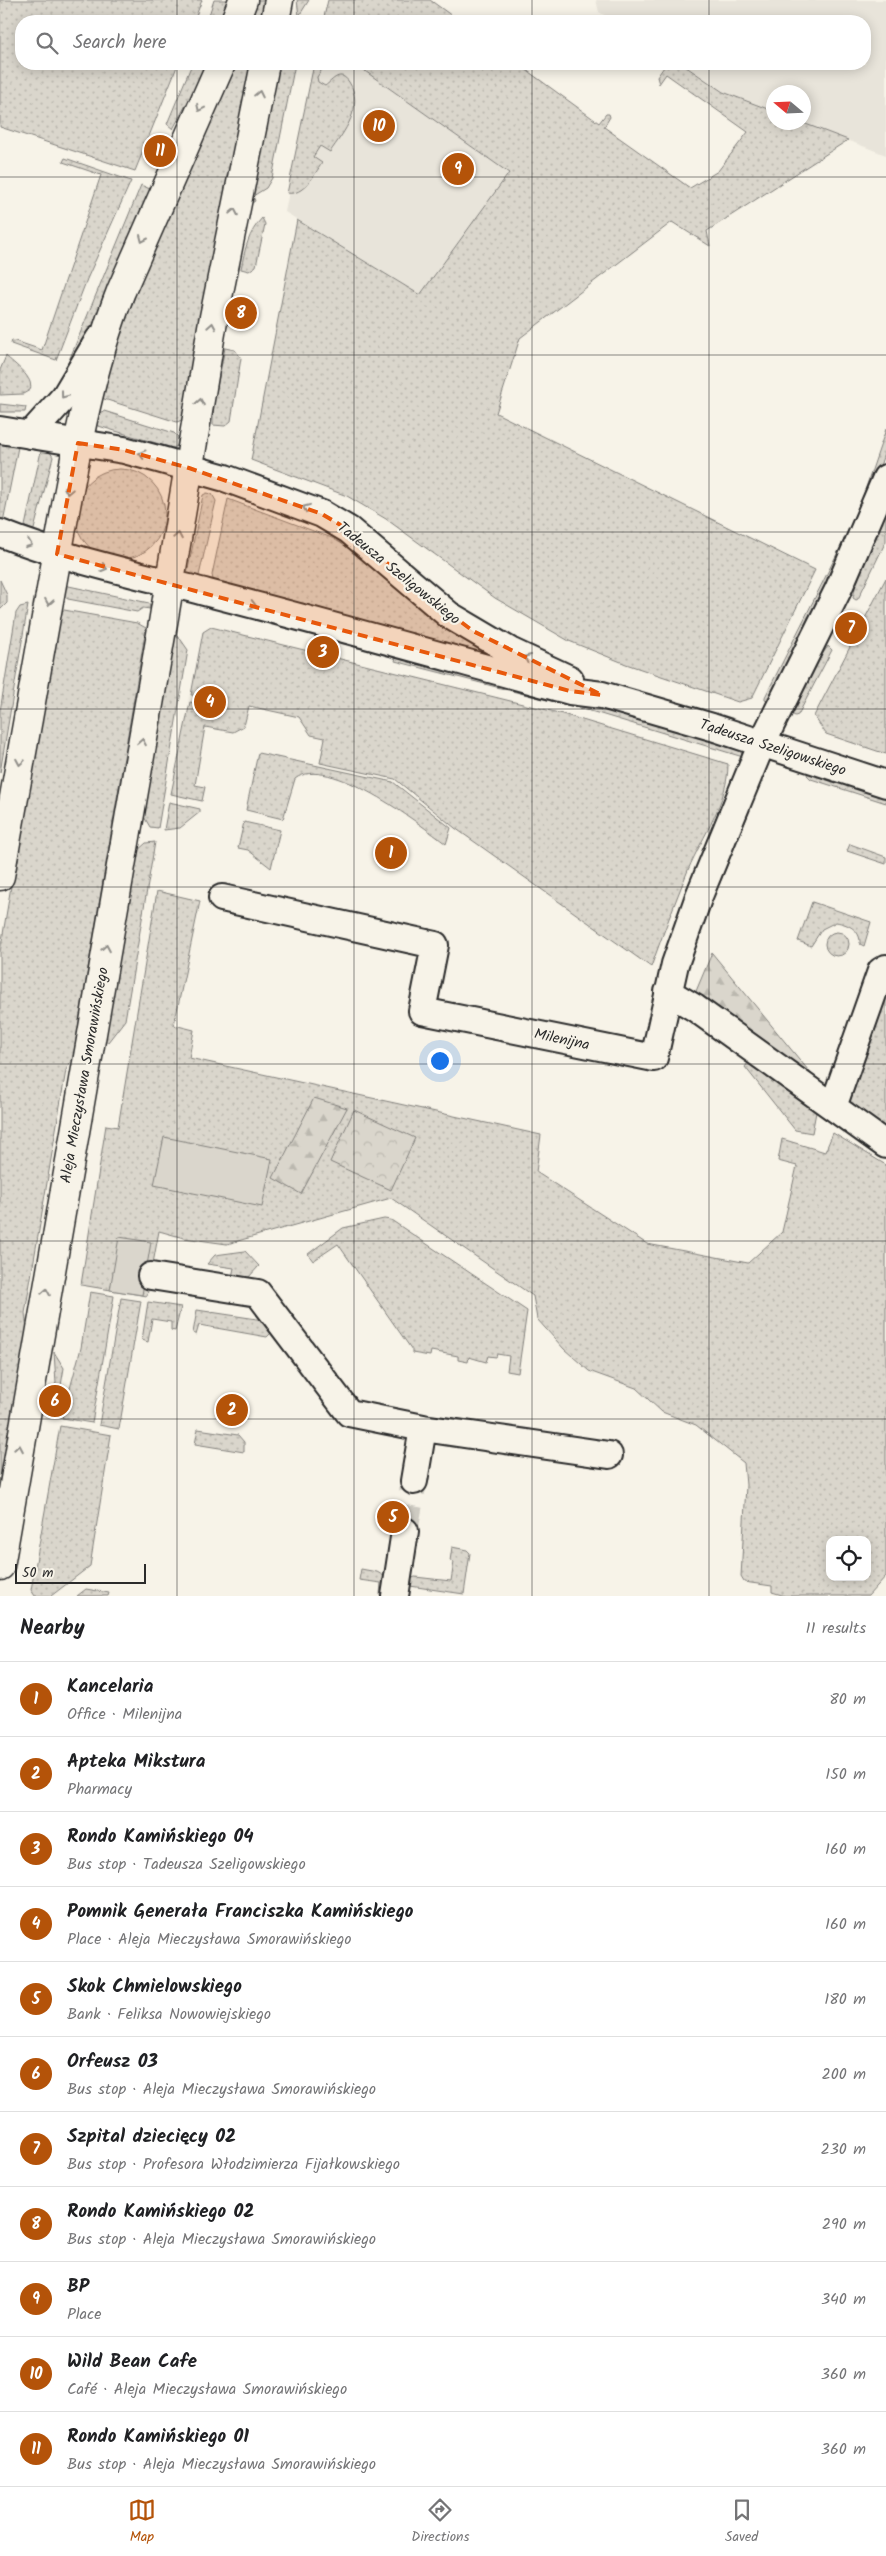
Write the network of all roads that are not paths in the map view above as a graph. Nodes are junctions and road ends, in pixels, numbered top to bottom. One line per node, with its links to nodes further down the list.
1 (242, 0): 3 (main road)
2 (279, 0): 4 (main road)
3 (237, 15)
4 (275, 15)
5 (218, 70): 7 (main road, one-way to 7)
6 (264, 70): 11 (main road, one-way to 6)
7 (108, 324): 9 (street, one-way to 9); 10 (main road)
8 (0, 430): 9 (street)
9 (30, 435): 10 (street)
10 (78, 443): 11 (street, Tadeusza Szeligowskiego, one-way to 10); 14 (main road, one-way to 14)
11 (189, 468): 15 (main road, Aleja Mieczysława Smorawińskiego, one-way to 11); 16 (street, Tadeusza Szeligowskiego, one-way to 11)
12 (886, 478): 17 (street, Milenijna)
13 (0, 532): 14 (street, one-way to 14)
14 (57, 554): 15 (street, Tadeusza Szeligowskiego, one-way to 15); 19 (main road, one-way to 19)
15 (170, 584): 16 (street, Tadeusza Szeligowskiego, one-way to 16); 30 (main road, Aleja Mieczysława Smorawińskiego, one-way to 15)
16 (602, 695): 17 (street, Tadeusza Szeligowskiego)
17 (762, 743): 18 (street, Tadeusza Szeligowskiego); 22 (street, Milenijna)
18 (886, 784)
19 (0, 876)
20 (222, 898): 22 (street, Milenijna)
21 (886, 968): 23 (street)
22 (668, 992): 23 (street)
23 (833, 1107): 24 (street)
24 (886, 1145)
25 (150, 1276): 26 (street)
26 (423, 1428): 27 (street); 28 (street)
27 (609, 1455)
28 (414, 1481)
29 (405, 1531): 31 (street)
30 (0, 1566)
31 (395, 1596)

